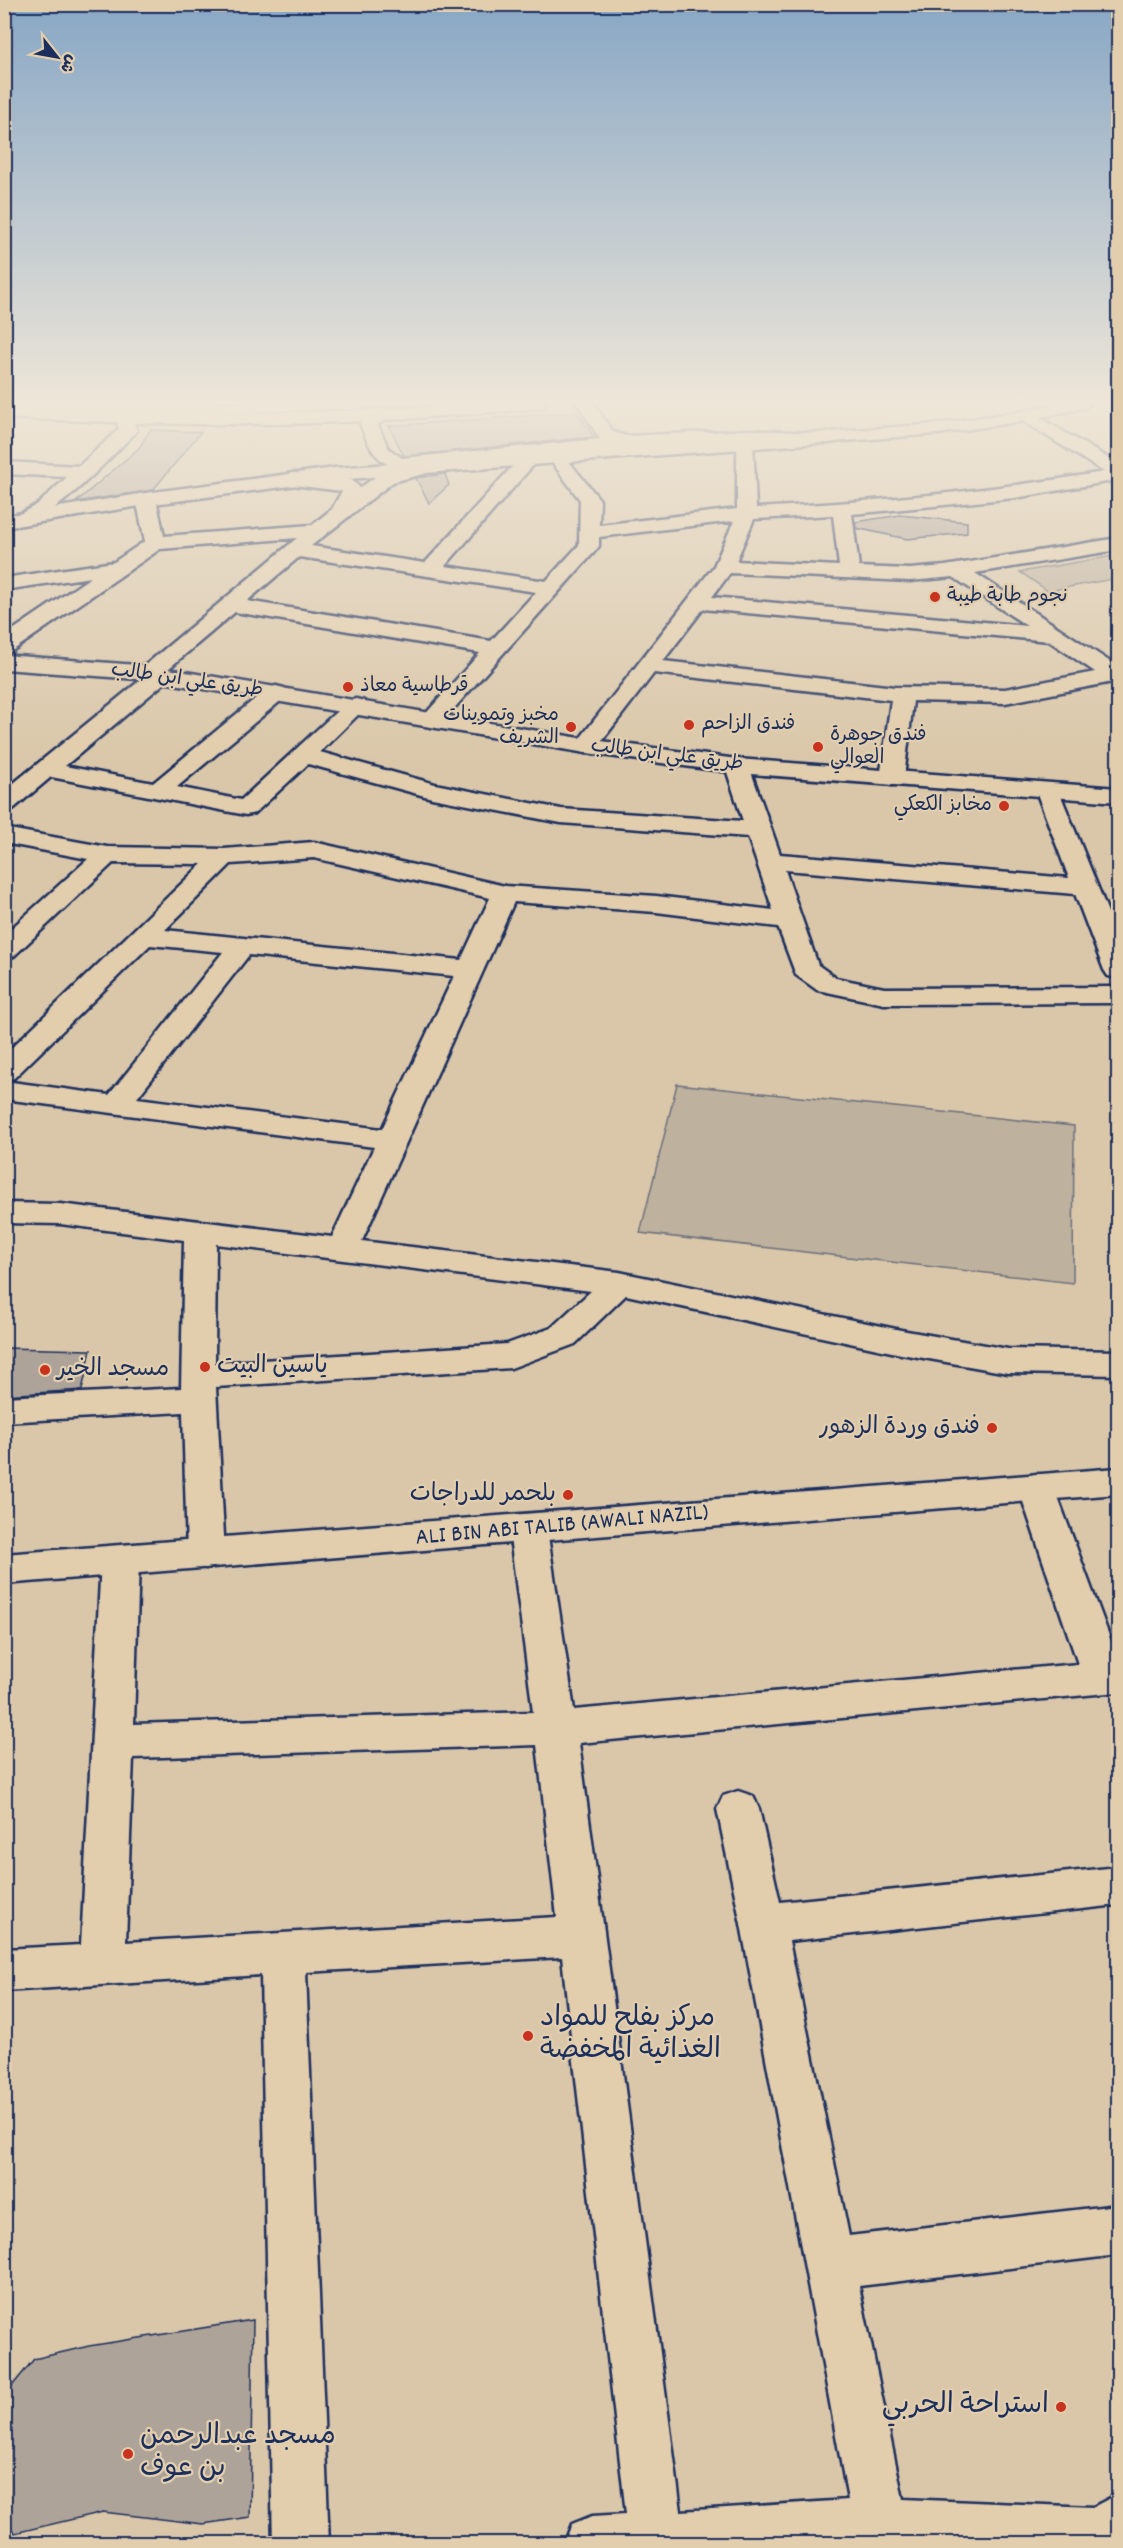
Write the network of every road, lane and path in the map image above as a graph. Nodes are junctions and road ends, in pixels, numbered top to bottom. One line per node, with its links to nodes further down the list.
1 (151, 522): 10 (street)
2 (328, 522): 8 (street)
3 (473, 522): 15 (street)
4 (590, 522): 9 (street)
5 (678, 522): 9 (street)
6 (744, 522): 14 (street)
7 (844, 522): 17 (street)
8 (317, 531): 10 (street); 12 (street)
9 (590, 532): 19 (street)
10 (155, 543): 13 (street)
11 (1119, 544): 16 (street)
12 (295, 550): 15 (street); 21 (street)
13 (121, 567): 18 (street); 23 (street)
14 (724, 567): 17 (street); 20 (street)
15 (430, 570): 19 (street)
16 (957, 570): 17 (street); 22 (street)
17 (850, 572)
18 (4, 584)
19 (554, 588): 24 (street)
20 (698, 602): 22 (street); 26 (street)
21 (230, 605): 24 (street); 27 (street)
22 (1054, 635): 28 (street)
23 (4, 646)
24 (497, 649): 32 (street)
25 (4, 662): 27 (street, طريق علي ابن طالب)
26 (648, 666): 30 (street); 33 (street)
27 (156, 674): 29 (street, طريق علي ابن طالب); 36 (street)
28 (1116, 675): 30 (street)
29 (276, 693): 31 (street, طريق علي ابن طالب); 38 (street)
30 (903, 694): 37 (street)
31 (356, 706): 32 (street, طريق علي ابن طالب); 34 (street)
32 (432, 719): 33 (street, طريق علي ابن طالب)
33 (586, 746): 35 (street, طريق علي ابن طالب)
34 (303, 755): 38 (street); 42 (street)
35 (737, 766): 37 (street, طريق علي ابن طالب); 42 (street)
36 (46, 770): 38 (street); 41 (street)
37 (892, 778): 39 (street, طريق علي ابن طالب)
38 (158, 791)
39 (1048, 791): 40 (street, طريق علي ابن طالب); 47 (street)
40 (1119, 795)
41 (4, 804)
42 (759, 830): 46 (street)
43 (4, 835): 44 (street)
44 (107, 855): 45 (street); 52 (street)
45 (224, 857): 48 (street); 50 (street)
46 (769, 861): 47 (street); 49 (street)
47 (1086, 887): 54 (street)
48 (505, 894): 49 (street); 53 (street)
49 (789, 920): 55 (street)
50 (144, 936): 51 (street); 56 (street)
51 (242, 946): 53 (street); 58 (street)
52 (4, 950)
53 (470, 969): 59 (street)
54 (1119, 970)
55 (1119, 995)
56 (4, 1072)
57 (4, 1090): 58 (street)
58 (117, 1104): 59 (street)
59 (392, 1140): 62 (street)
60 (4, 1212): 61 (street)
61 (200, 1232): 62 (street); 65 (street)
62 (342, 1250): 63 (street)
63 (619, 1282): 64 (street); 65 (street)
64 (1119, 1363)
65 (199, 1387): 66 (street); 70 (street)
66 (4, 1410)
67 (1119, 1481): 68 (street, ALI BIN ABI TALIB (AWALI NAZIL))
68 (1036, 1487): 69 (street, ALI BIN ABI TALIB (AWALI NAZIL)); 73 (street)
69 (528, 1529): 70 (street, ALI BIN ABI TALIB (AWALI NAZIL)); 74 (street)
70 (206, 1554): 71 (street, ALI BIN ABI TALIB (AWALI NAZIL))
71 (120, 1560): 72 (street, ALI BIN ABI TALIB (AWALI NAZIL)); 75 (street)
72 (4, 1569)
73 (1111, 1677): 74 (street)
74 (556, 1728): 75 (street); 79 (street)
75 (113, 1742): 81 (street)
76 (738, 1809): 78 (street)
77 (1119, 1886): 78 (street)
78 (763, 1924): 84 (street)
79 (580, 1935): 80 (street); 87 (street)
80 (283, 1954): 81 (street); 88 (street)
81 (103, 1965): 82 (street)
82 (4, 1970)
83 (1119, 2230): 84 (street)
84 (829, 2264): 86 (street)
85 (1112, 2534): 86 (street)
86 (882, 2535): 87 (street)
87 (657, 2542): 89 (street)
88 (301, 2544)
89 (592, 2544)

